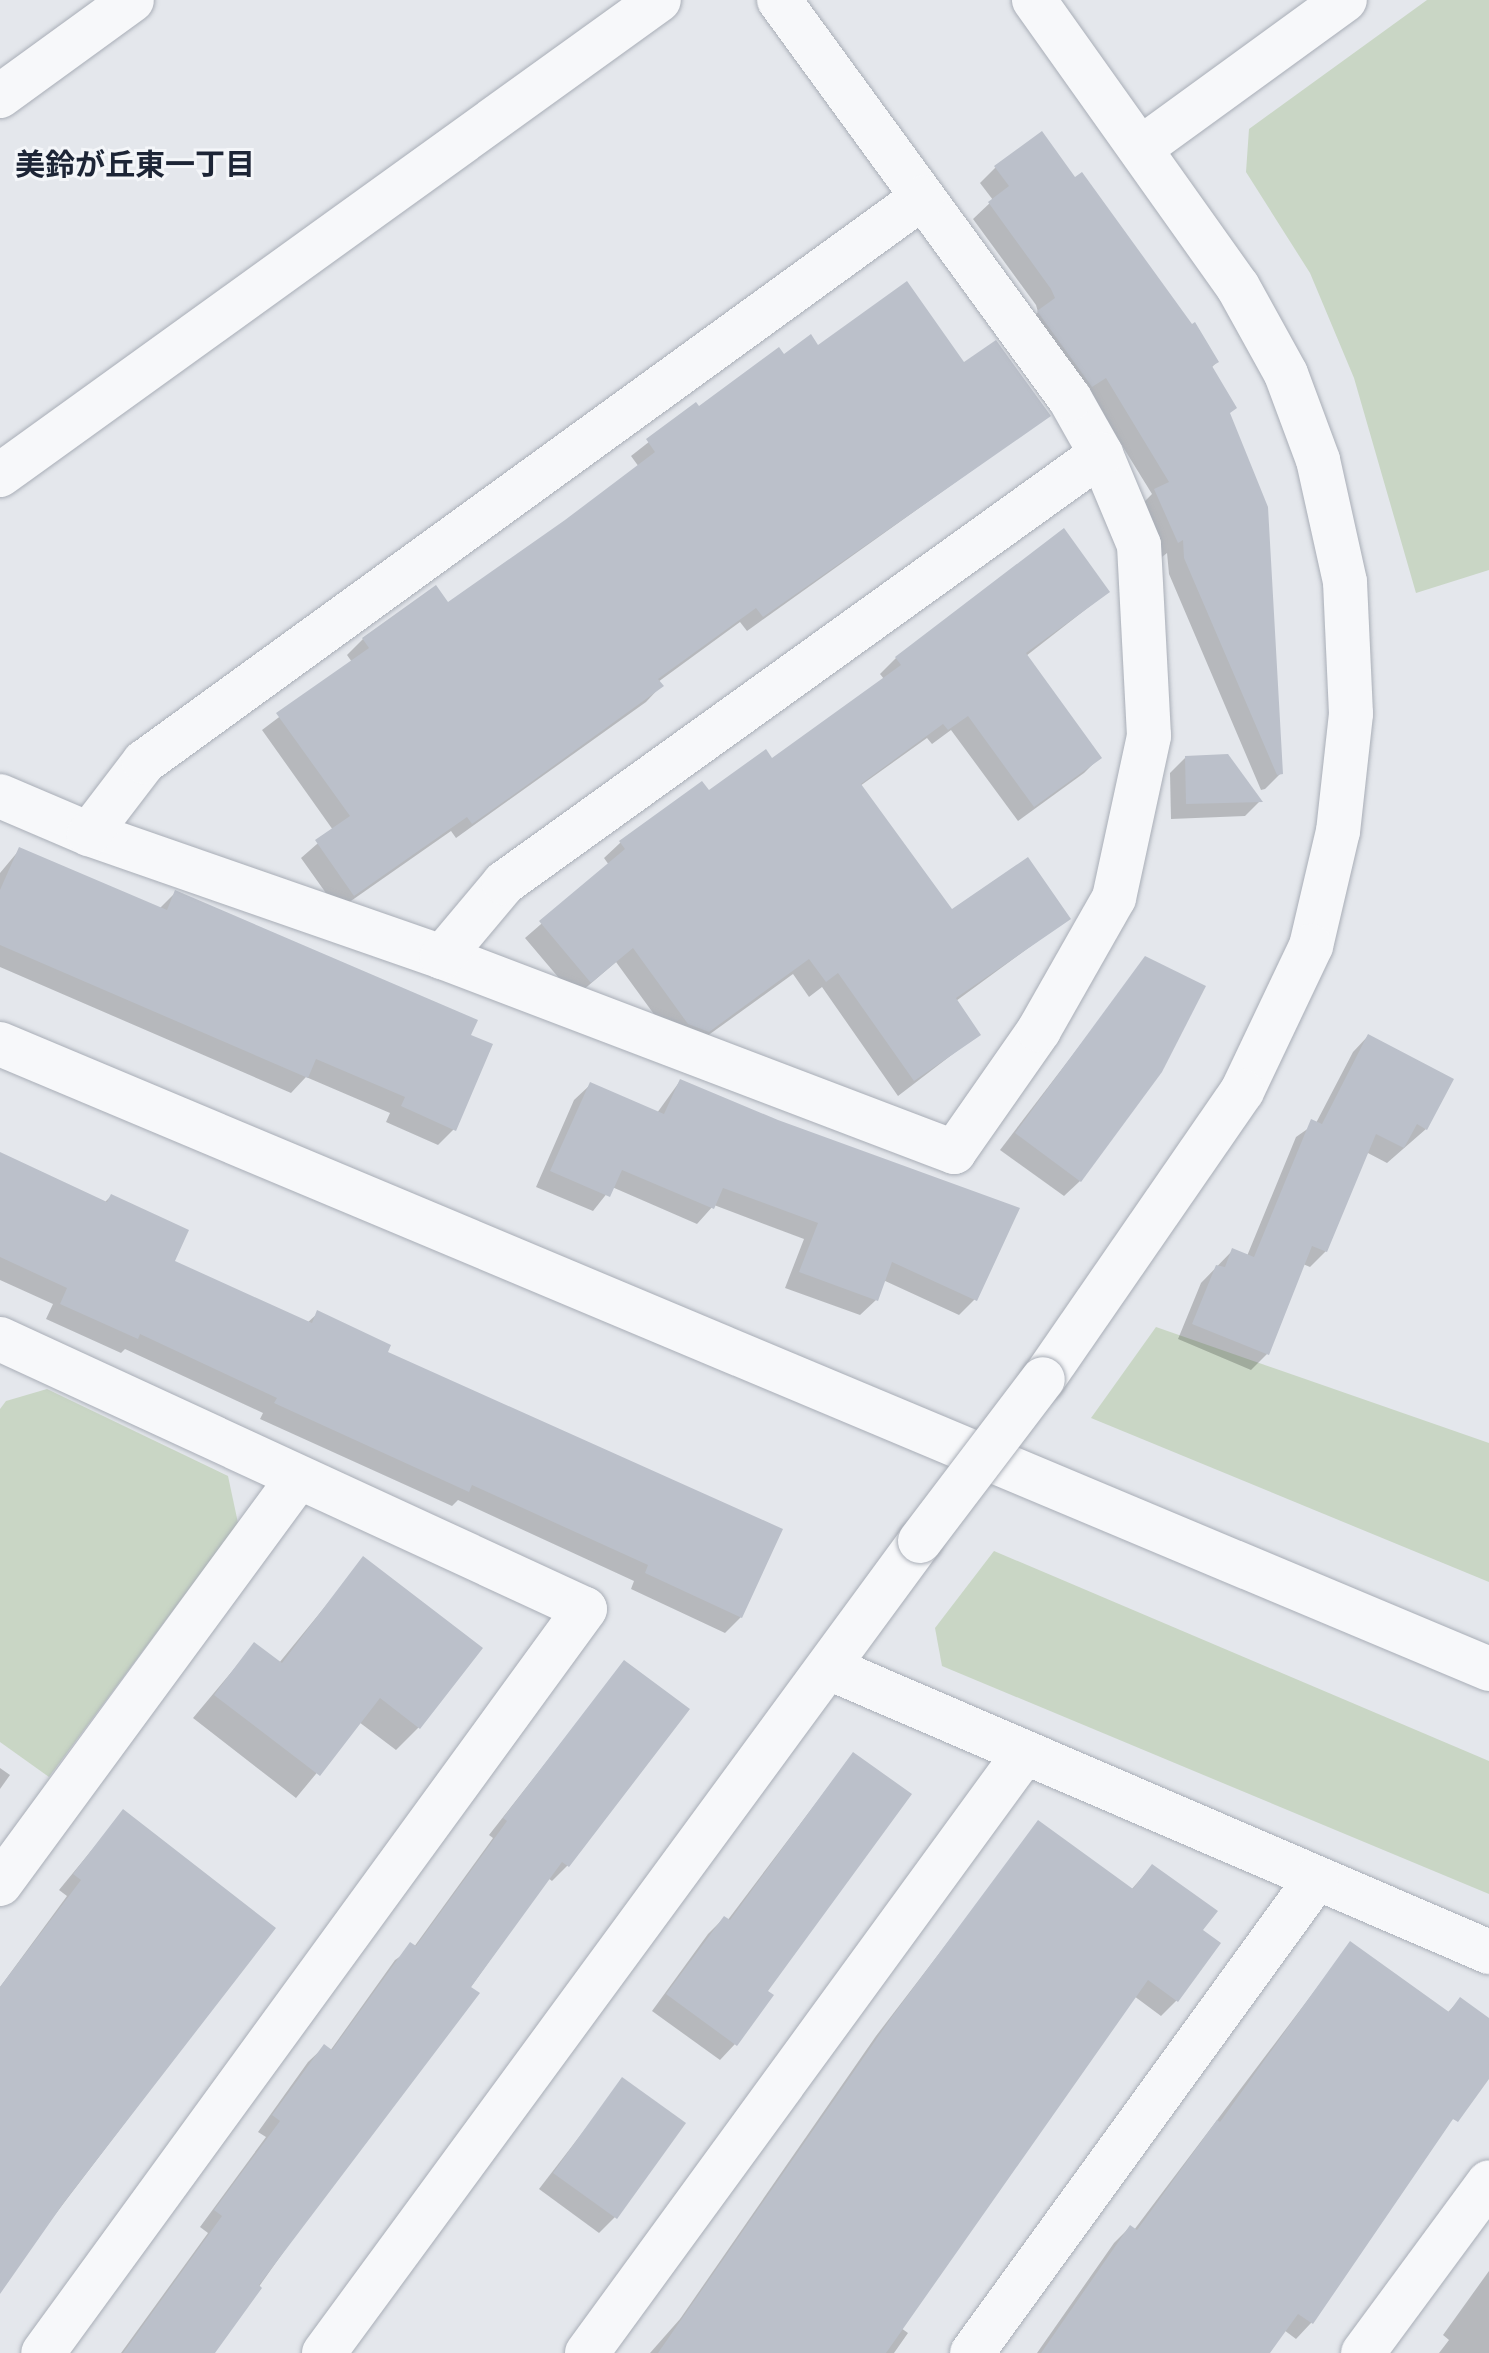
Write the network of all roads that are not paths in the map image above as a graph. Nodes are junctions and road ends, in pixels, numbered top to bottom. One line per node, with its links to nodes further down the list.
1 (132, 0): 6 (street)
2 (659, 0): 10 (street)
3 (779, 0): 8 (street)
4 (1034, 0): 7 (street)
5 (1345, 0): 7 (street)
6 (0, 96)
7 (1141, 148): 17 (street, bridge)
8 (923, 197): 9 (street); 12 (street)
9 (1101, 454): 13 (street); 13 (street)
10 (0, 475)
11 (0, 796): 12 (street)
12 (89, 834): 13 (street)
13 (442, 957)
14 (0, 1044): 18 (street)
15 (6, 1353): 16 (street)
16 (298, 1478): 21 (street); 24 (street)
17 (829, 1668): 19 (street); 25 (street)
18 (1489, 1669)
19 (1023, 1755): 20 (street); 26 (street)
20 (1316, 1879): 22 (street); 27 (street)
21 (0, 1884)
22 (1489, 1952)
23 (1489, 2182): 28 (street)
24 (43, 2353)
25 (324, 2353)
26 (587, 2353)
27 (972, 2353)
28 (1363, 2353)

